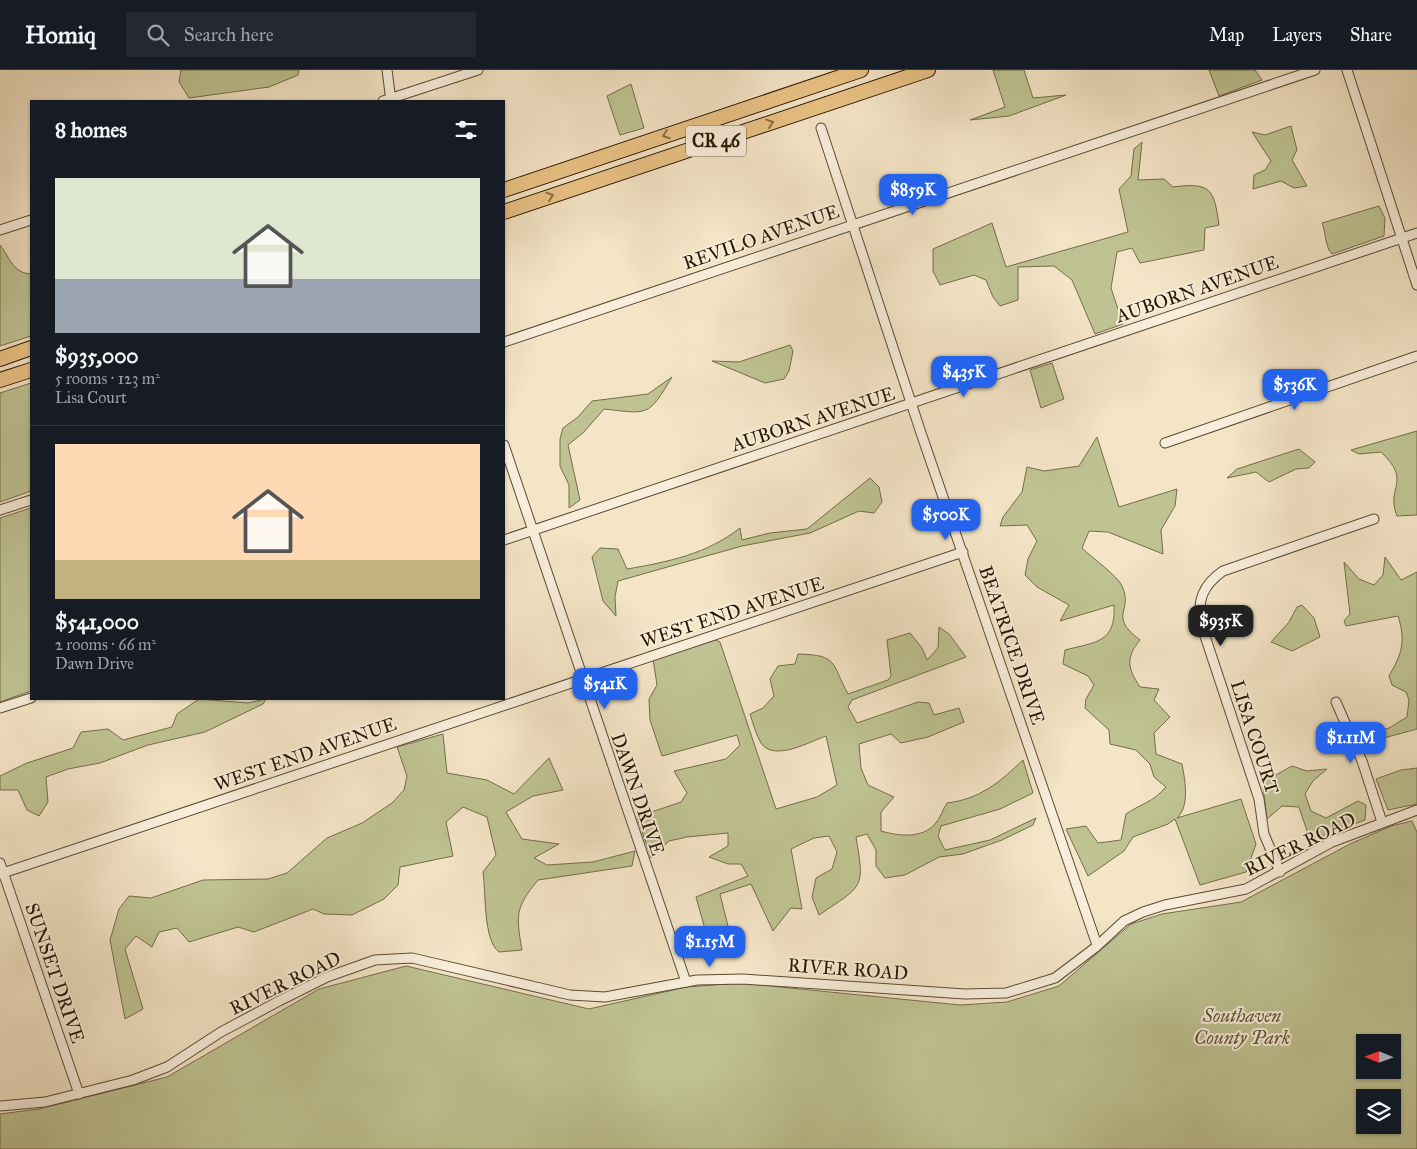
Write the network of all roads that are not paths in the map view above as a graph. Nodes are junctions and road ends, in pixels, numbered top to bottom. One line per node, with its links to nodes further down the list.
1 (387, 70): 7 (street)
2 (478, 70): 7 (street)
3 (861, 70): 9 (highway, CR 46, one-way to 9)
4 (928, 70): 10 (highway, CR 46, one-way to 4)
5 (1315, 70): 12 (street, REVILO AVENUE)
6 (1347, 70): 15 (street)
7 (388, 100)
8 (821, 128): 12 (street, BEATRICE DRIVE)
9 (505, 190)
10 (505, 212)
11 (30, 220): 13 (street)
12 (852, 224): 17 (street, REVILO AVENUE); 23 (street, BEATRICE DRIVE)
13 (0, 230)
14 (1417, 232): 15 (street, AUBORN AVENUE)
15 (1401, 237): 16 (street); 23 (street, AUBORN AVENUE)
16 (1417, 285)
17 (505, 342)
18 (30, 348): 20 (highway)
19 (1417, 356): 24 (street)
20 (0, 359)
21 (30, 370): 22 (highway)
22 (0, 380)
23 (912, 403): 29 (street, AUBORN AVENUE); 31 (street, BEATRICE DRIVE)
24 (1165, 443)
25 (505, 448): 29 (street, DAWN DRIVE)
26 (30, 500): 27 (street)
27 (0, 510)
28 (1374, 519): 39 (street, LISA COURT)
29 (532, 530): 30 (street, AUBORN AVENUE); 32 (street, DAWN DRIVE)
30 (505, 540)
31 (963, 552): 32 (street, WEST END AVENUE); 41 (street, BEATRICE DRIVE)
32 (582, 679): 40 (street, WEST END AVENUE); 42 (street, DAWN DRIVE)
33 (30, 698): 35 (street)
34 (1336, 702): 37 (street)
35 (0, 708)
36 (1417, 810): 37 (street, RIVER ROAD)
37 (1382, 822): 39 (street, RIVER ROAD)
38 (0, 863): 40 (street, SUNSET DRIVE)
39 (1280, 872): 41 (street, RIVER ROAD)
40 (2, 873): 43 (street, SUNSET DRIVE)
41 (1097, 945): 42 (street, RIVER ROAD)
42 (686, 982): 43 (street, RIVER ROAD)
43 (80, 1094): 44 (street, RIVER ROAD)
44 (0, 1106)

